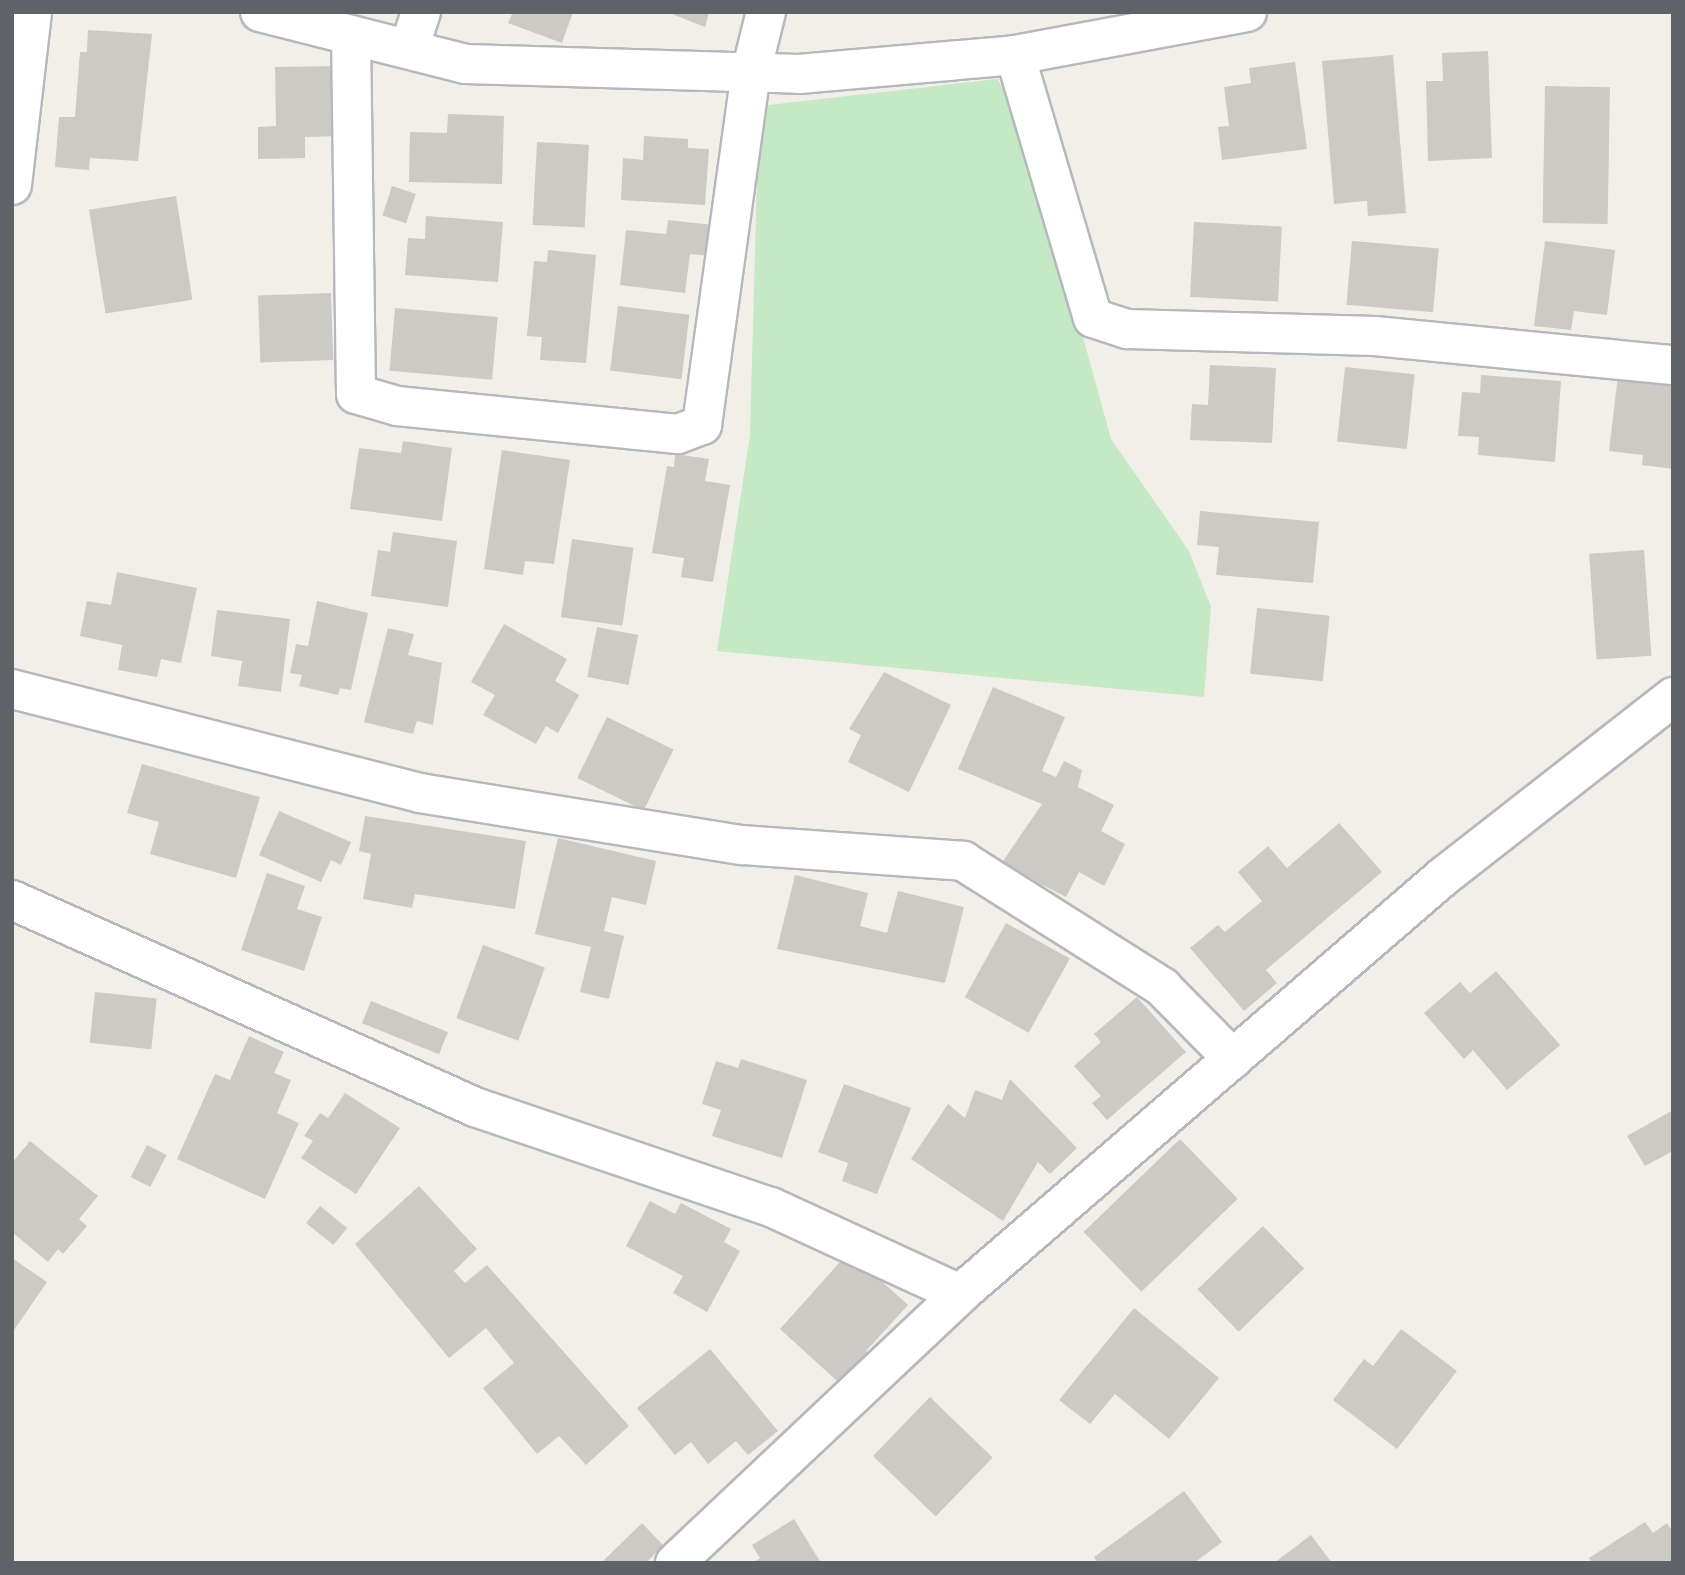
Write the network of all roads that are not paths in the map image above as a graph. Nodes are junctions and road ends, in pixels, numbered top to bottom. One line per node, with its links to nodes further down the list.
1 (32, 12): 10 (street)
2 (260, 12): 6 (street)
3 (421, 12): 7 (street)
4 (766, 12): 9 (street)
5 (1247, 12): 8 (street)
6 (351, 35): 7 (street); 9 (street)
7 (409, 49): 9 (street)
8 (1015, 55): 9 (street); 11 (street)
9 (751, 72)
10 (12, 186)
11 (1673, 365)
12 (12, 690): 15 (street)
13 (1673, 697): 15 (street)
14 (12, 900): 16 (street)
15 (1233, 1059): 16 (street)
16 (960, 1294): 17 (street)
17 (675, 1563)

